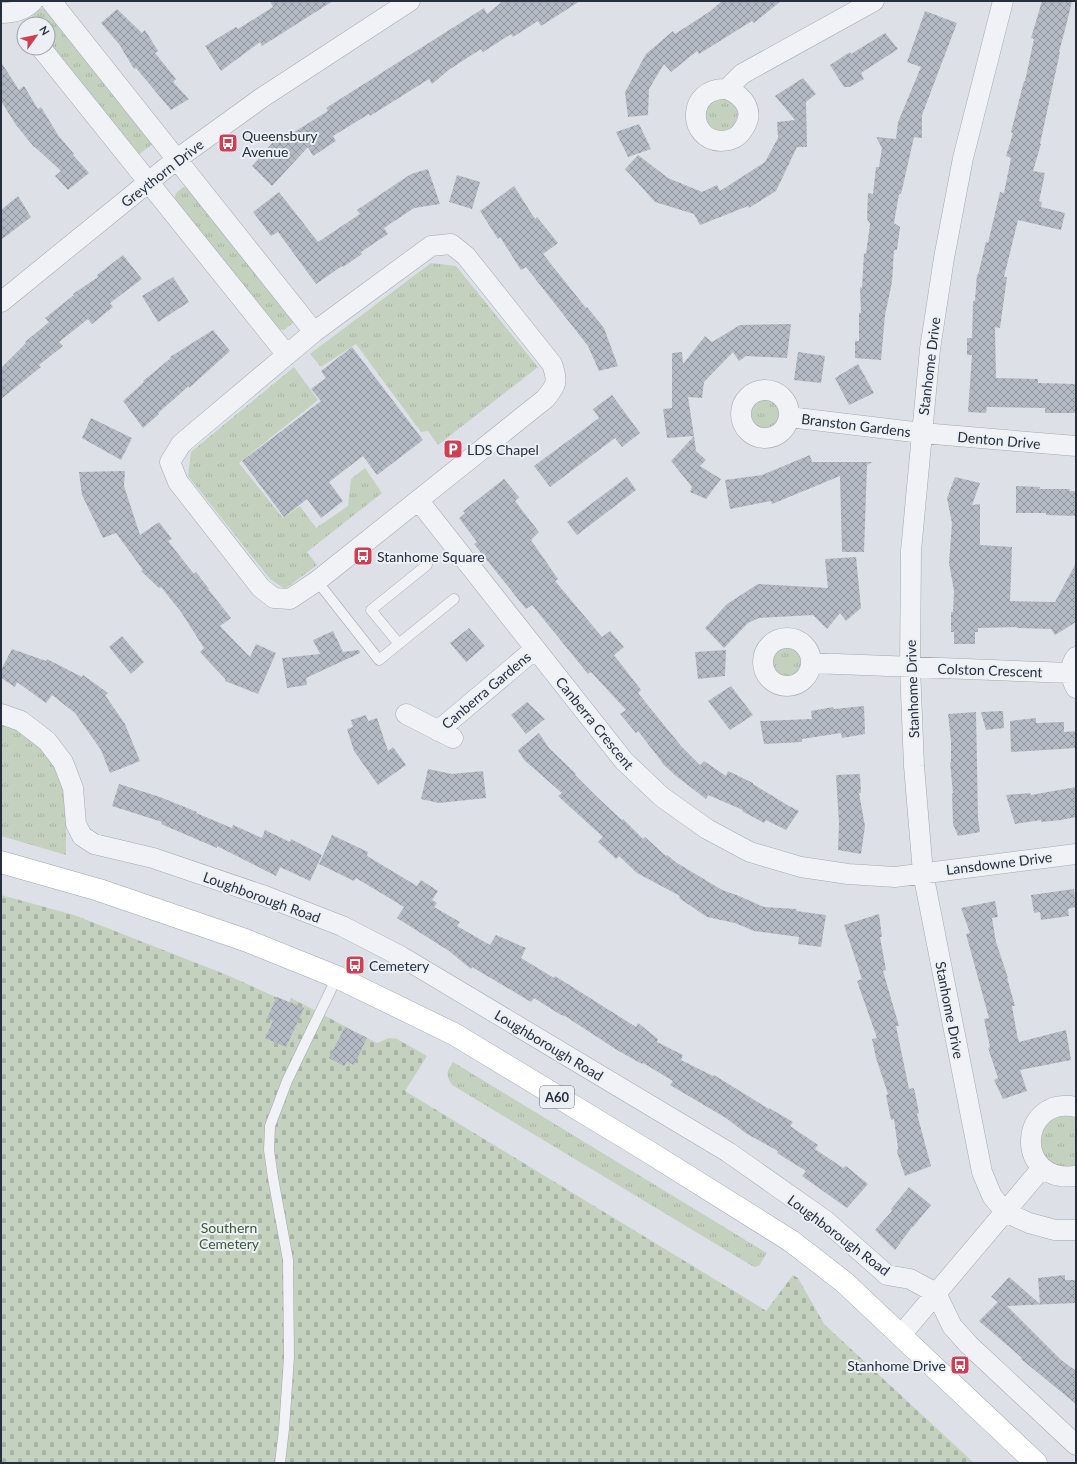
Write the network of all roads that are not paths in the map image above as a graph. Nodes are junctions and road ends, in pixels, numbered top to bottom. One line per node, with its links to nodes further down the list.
1 (33, 1): 6 (street)
2 (52, 1): 9 (street)
3 (410, 1): 9 (street, Greythorn Drive)
4 (874, 1): 8 (street)
5 (1003, 1): 15 (street, Stanhome Drive)
6 (13, 18)
7 (47, 56): 10 (street)
8 (727, 89)
9 (177, 159): 10 (street, Greythorn Drive); 12 (street)
10 (148, 182): 11 (street, Greythorn Drive); 13 (street)
11 (1, 302)
12 (314, 332): 13 (street); 17 (street)
13 (287, 355): 19 (street)
14 (790, 418): 15 (street, Branston Gardens)
15 (922, 433): 16 (street, Denton Drive); 24 (street, Stanhome Drive)
16 (1076, 446)
17 (418, 500): 19 (street); 22 (street, Canberra Crescent)
18 (427, 565): 21 (lane)
19 (317, 581): 21 (lane)
20 (454, 599): 21 (lane)
21 (399, 644)
22 (535, 649): 27 (street, Canberra Gardens); 30 (street, Canberra Crescent)
23 (811, 663): 24 (street, Colston Crescent)
24 (910, 667): 25 (street, Colston Crescent); 30 (street, Stanhome Drive)
25 (1074, 672)
26 (1, 714): 37 (street, Loughborough Road)
27 (406, 714)
28 (1076, 854): 30 (street, Lansdowne Drive)
29 (1, 862): 31 (main road, A60)
30 (923, 872): 35 (street, Stanhome Drive)
31 (337, 977): 38 (main road, A60); 40 (lane)
32 (1076, 1107): 33 (street)
33 (1042, 1168): 34 (street); 35 (street)
34 (1076, 1176)
35 (1006, 1212): 36 (street); 37 (street)
36 (1076, 1230)
37 (936, 1293): 38 (street); 39 (street)
38 (901, 1334): 41 (main road, A60)
39 (1076, 1445)
40 (280, 1463)
41 (1036, 1463)

